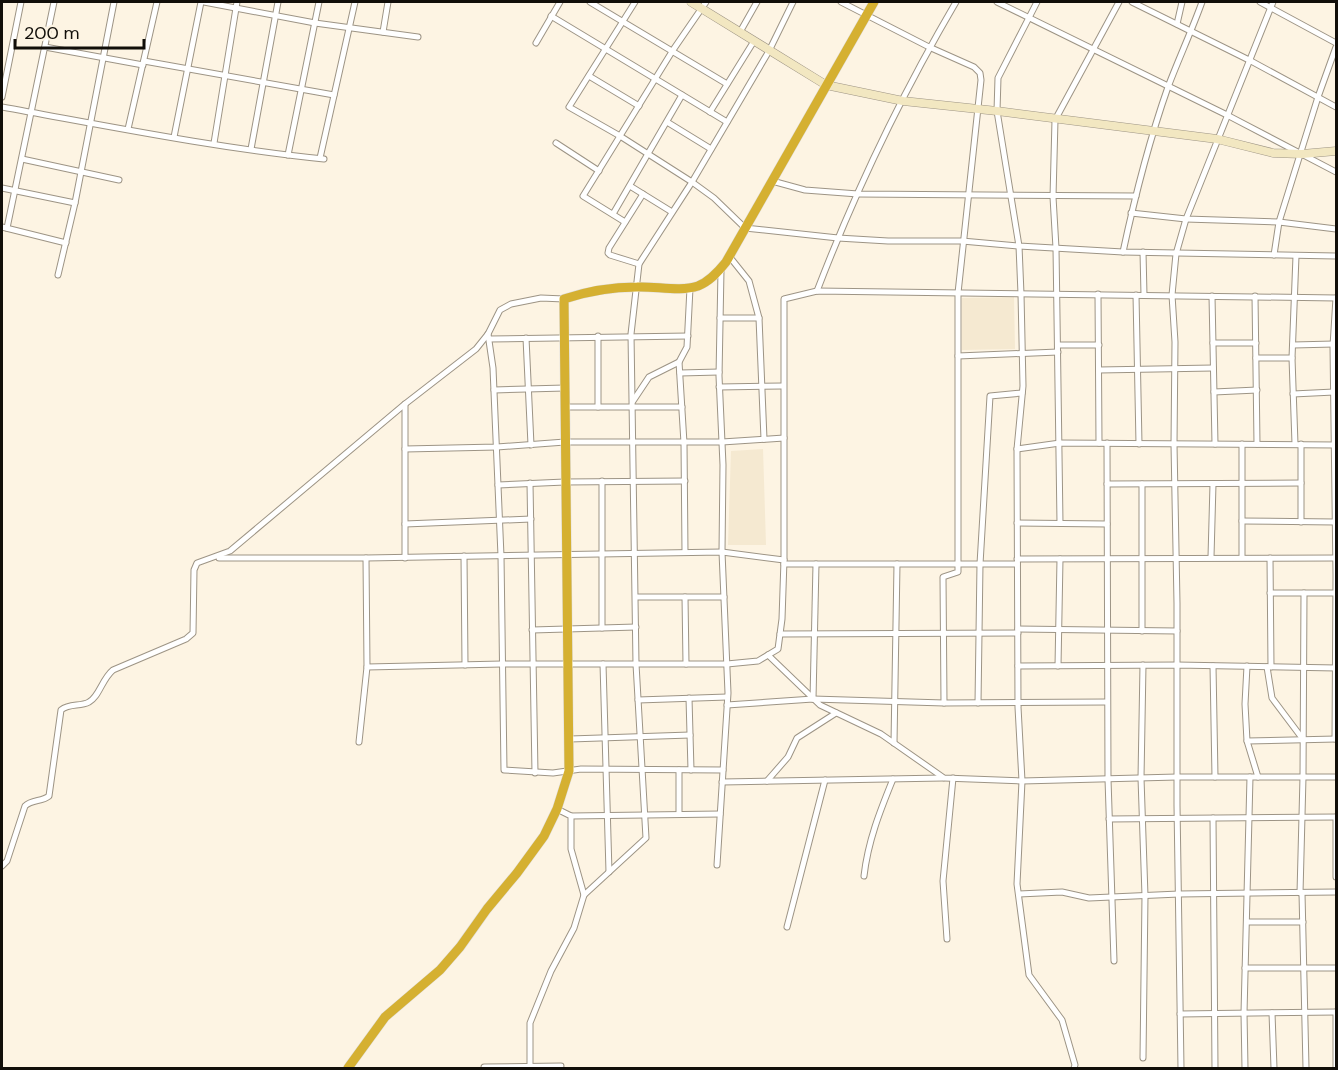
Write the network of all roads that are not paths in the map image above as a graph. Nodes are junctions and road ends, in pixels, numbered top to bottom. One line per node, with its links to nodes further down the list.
1 (21, 2): 65 (street)
2 (54, 2): 44 (street)
3 (114, 2): 50 (street)
4 (157, 2): 52 (street)
5 (202, 2): 26 (street); 53 (street)
6 (278, 2): 30 (street)
7 (319, 2): 34 (street)
8 (355, 2): 36 (street)
9 (388, 2): 37 (street)
10 (560, 2): 31 (street)
11 (590, 2): 33 (street)
12 (635, 2): 33 (street)
13 (691, 2): 28 (street)
14 (757, 2): 38 (street)
15 (793, 2): 49 (street)
16 (841, 2): 29 (street)
17 (874, 2): 29 (highway)
18 (956, 2): 45 (street)
19 (997, 2): 32 (street)
20 (1037, 2): 32 (street)
21 (1119, 2): 47 (street)
22 (1132, 2): 35 (street)
23 (1182, 2): 35 (street)
24 (1202, 2): 39 (street)
25 (1260, 2): 27 (street)
26 (237, 4): 30 (street); 54 (street)
27 (1272, 4): 43 (street); 51 (street)
28 (704, 5): 38 (street); 48 (street)
29 (867, 14): 45 (street); 59 (highway)
30 (275, 15): 34 (street); 57 (street)
31 (551, 16): 42 (street); 46 (street)
32 (1029, 18): 47 (street); 71 (street)
33 (623, 21): 46 (street); 48 (street)
34 (315, 22): 36 (street); 61 (street)
35 (1177, 24): 39 (street)
36 (350, 27): 37 (street); 62 (street)
37 (383, 32): 40 (street)
38 (740, 32): 41 (street)
39 (1191, 32): 51 (street); 60 (street)
40 (418, 37)
41 (754, 41): 49 (street); 58 (street)
42 (536, 43)
43 (1336, 45): 64 (street)
44 (45, 47): 50 (street); 72 (street)
45 (929, 47): 66 (street); 70 (street)
46 (606, 49): 55 (street); 56 (street)
47 (1095, 50): 60 (street); 75 (street)
48 (673, 51): 56 (street); 58 (street)
49 (769, 51): 59 (street); 77 (street)
50 (104, 58): 52 (street); 78 (street)
51 (1251, 61): 64 (street); 74 (street)
52 (144, 63): 53 (street); 79 (street)
53 (188, 68): 54 (street); 82 (street)
54 (225, 75): 57 (street); 84 (street)
55 (589, 76): 67 (street); 81 (street)
56 (655, 79): 63 (street); 67 (street)
57 (263, 81): 61 (street); 86 (street)
58 (727, 84): 73 (street)
59 (826, 85): 66 (street); 97 (highway)
60 (1169, 86): 74 (street); 80 (street)
61 (301, 87): 62 (street); 91 (street)
62 (334, 95): 91 (street)
63 (682, 95): 73 (street); 76 (street)
64 (1318, 97): 69 (street); 90 (street)
65 (2, 98)
66 (903, 101): 70 (street); 103 (street)
67 (639, 106): 81 (street)
68 (2, 107): 72 (street)
69 (1336, 107)
70 (976, 109): 71 (street); 104 (street)
71 (997, 111): 75 (street); 105 (street)
72 (32, 112): 78 (street); 92 (street)
73 (710, 112): 77 (street)
74 (1227, 115): 83 (street); 90 (street)
75 (1055, 120): 80 (street); 107 (street)
76 (667, 122): 87 (street); 89 (street)
77 (727, 122): 87 (street)
78 (91, 123): 79 (street); 94 (street)
79 (128, 129): 82 (street)
80 (1154, 132): 83 (street); 106 (street)
81 (620, 136): 89 (street); 93 (street)
82 (174, 137): 84 (street)
83 (1217, 139): 90 (street); 112 (street)
84 (214, 143): 86 (street)
85 (556, 143): 93 (street)
86 (251, 149): 91 (street)
87 (711, 149): 98 (street)
88 (1336, 151): 90 (street)
89 (648, 154): 98 (street); 99 (street)
90 (1302, 154): 95 (street); 114 (street)
91 (288, 155)
92 (22, 159): 94 (street); 101 (street)
93 (599, 171): 111 (street)
94 (81, 172): 96 (street); 108 (street)
95 (1336, 172)
96 (119, 180)
97 (772, 181): 103 (street); 116 (highway)
98 (692, 182): 109 (street); 116 (street)
99 (630, 186): 102 (street); 111 (street)
100 (2, 188): 101 (street)
101 (15, 191): 108 (street); 115 (street)
102 (643, 194): 109 (street); 113 (street)
103 (858, 194): 104 (street); 118 (street)
104 (967, 194): 105 (street); 119 (street)
105 (1010, 194): 107 (street); 121 (street)
106 (1136, 196): 107 (street); 110 (street)
107 (1053, 197): 122 (street)
108 (75, 203): 120 (street)
109 (672, 212): 130 (street)
110 (1131, 213): 112 (street); 123 (street)
111 (613, 214): 113 (street)
112 (1186, 219): 114 (street); 125 (street)
113 (625, 222): 130 (street)
114 (1279, 222): 117 (street); 126 (street)
115 (4, 227): 120 (street)
116 (745, 228): 118 (street); 127 (highway)
117 (1336, 229)
118 (837, 238): 119 (street); 135 (street)
119 (962, 241): 121 (street); 136 (street)
120 (66, 243): 132 (street)
121 (1019, 246): 122 (street); 137 (street)
122 (1056, 248): 123 (street); 138 (street)
123 (1123, 252): 124 (street)
124 (1143, 252): 125 (street); 141 (street)
125 (1176, 254): 126 (street); 142 (street)
126 (1274, 255): 128 (street)
127 (729, 256): 131 (highway); 149 (street)
128 (1296, 256): 129 (street); 145 (street)
129 (1336, 256)
130 (639, 264): 133 (street)
131 (721, 269): 134 (highway); 148 (street)
132 (58, 275)
133 (636, 286): 134 (highway); 147 (highway); 151 (street)
134 (690, 288): 152 (street)
135 (817, 291): 136 (street); 175 (street)
136 (958, 293): 137 (street); 163 (street)
137 (1021, 294): 138 (street); 162 (street)
138 (1057, 294): 139 (street); 161 (street)
139 (1098, 294): 140 (street); 159 (street)
140 (1136, 295): 141 (street); 171 (street)
141 (1144, 295): 142 (street)
142 (1172, 295): 143 (street); 169 (street)
143 (1212, 296): 144 (street); 156 (street)
144 (1256, 296): 145 (street); 157 (street)
145 (1294, 297): 146 (street); 160 (street)
146 (1336, 298): 158 (street)
147 (564, 299): 153 (street); 154 (highway)
148 (720, 318): 149 (street); 172 (street)
149 (759, 318): 174 (street)
150 (598, 336): 151 (street); 154 (street); 188 (street)
151 (631, 336): 152 (street); 186 (street)
152 (688, 336): 166 (street)
153 (489, 337): 155 (street); 179 (street); 185 (street)
154 (564, 337): 155 (street); 177 (highway)
155 (526, 338): 178 (street)
156 (1213, 343): 157 (street); 167 (street)
157 (1256, 344): 164 (street)
158 (1334, 344): 160 (street); 168 (street)
159 (1098, 345): 161 (street); 170 (street)
160 (1293, 345): 165 (street)
161 (1058, 349): 162 (street); 195 (street)
162 (1022, 355): 163 (street); 183 (street)
163 (958, 356): 254 (street)
164 (1256, 358): 165 (street); 180 (street)
165 (1292, 358): 184 (street)
166 (679, 362): 173 (street); 186 (street)
167 (1213, 368): 169 (street); 181 (street)
168 (1335, 368): 182 (street)
169 (1175, 369): 171 (street); 200 (street)
170 (1098, 370): 171 (street); 196 (street)
171 (1137, 370): 199 (street)
172 (719, 372): 173 (street); 176 (street)
173 (680, 373): 189 (street)
174 (761, 386): 175 (street); 176 (street); 191 (street)
175 (782, 386): 190 (street)
176 (719, 387): 193 (street)
177 (565, 388): 178 (street); 187 (highway)
178 (528, 389): 179 (street); 205 (street)
179 (494, 390): 207 (street)
180 (1257, 390): 181 (street); 203 (street)
181 (1214, 392): 201 (street)
182 (1334, 392): 184 (street); 206 (street)
183 (1022, 393): 208 (street); 255 (street)
184 (1293, 394): 204 (street)
185 (405, 404): 209 (street); 242 (street)
186 (632, 405): 188 (street); 189 (street); 198 (street)
187 (565, 407): 188 (street); 192 (highway)
188 (598, 407)
189 (682, 407): 194 (street)
190 (784, 438): 191 (street); 251 (street)
191 (764, 439): 193 (street)
192 (565, 442): 198 (street); 205 (street); 213 (highway)
193 (722, 442): 194 (street); 233 (street)
194 (684, 443): 198 (street); 212 (street)
195 (1060, 443): 196 (street); 208 (street); 229 (street)
196 (1098, 443): 197 (street)
197 (1107, 443): 199 (street); 217 (street)
198 (632, 444): 211 (street)
199 (1138, 444): 200 (street)
200 (1174, 444): 201 (street); 219 (street)
201 (1215, 444): 202 (street)
202 (1242, 444): 203 (street); 215 (street)
203 (1257, 444): 204 (street)
204 (1298, 444): 206 (street); 216 (street)
205 (531, 445): 207 (street)
206 (1335, 445): 226 (street)
207 (496, 447): 209 (street); 221 (street)
208 (1017, 448): 227 (street)
209 (405, 449): 228 (street)
210 (602, 481): 211 (street); 213 (street); 234 (street)
211 (633, 481): 212 (street); 231 (street)
212 (684, 481): 232 (street)
213 (565, 482): 214 (street); 235 (highway)
214 (530, 483): 221 (street); 222 (street)
215 (1242, 483): 216 (street); 220 (street); 224 (street)
216 (1301, 483): 225 (street)
217 (1107, 484): 218 (street); 230 (street)
218 (1142, 484): 219 (street); 247 (street)
219 (1175, 484): 220 (street); 239 (street)
220 (1213, 484): 240 (street)
221 (498, 485): 223 (street)
222 (531, 519): 223 (street); 236 (street)
223 (500, 520): 228 (street); 238 (street)
224 (1242, 521): 225 (street); 241 (street)
225 (1301, 522): 226 (street)
226 (1335, 522): 249 (street)
227 (1017, 523): 229 (street); 250 (street)
228 (405, 524): 244 (street)
229 (1060, 524): 230 (street)
230 (1107, 524): 246 (street)
231 (636, 552): 232 (street); 234 (street); 259 (street)
232 (685, 552): 233 (street)
233 (722, 552): 251 (street); 261 (street)
234 (602, 553): 235 (street); 263 (street)
235 (567, 554): 236 (street); 264 (highway)
236 (531, 555): 238 (street); 265 (street)
237 (464, 556): 238 (street); 244 (street); 283 (street)
238 (501, 556): 277 (street)
239 (1176, 557): 240 (street); 247 (street); 268 (street)
240 (1211, 557): 241 (street)
241 (1242, 557): 248 (street)
242 (216, 558): 243 (street); 352 (street)
243 (366, 558): 244 (street); 292 (street)
244 (405, 558)
245 (1060, 558): 246 (street); 250 (street); 266 (street)
246 (1107, 558): 247 (street); 272 (street)
247 (1142, 558): 273 (street)
248 (1270, 558): 249 (street); 256 (street)
249 (1336, 558): 258 (street)
250 (1017, 561): 255 (street); 267 (street)
251 (784, 562): 252 (street); 275 (street)
252 (816, 564): 253 (street); 274 (street)
253 (897, 564): 254 (street); 269 (street)
254 (958, 564): 255 (street); 270 (street)
255 (980, 564): 271 (street)
256 (1270, 593): 257 (street); 293 (street)
257 (1304, 593): 258 (street); 294 (street)
258 (1336, 593): 295 (street)
259 (636, 597): 260 (street); 262 (street)
260 (686, 597): 261 (street); 281 (street)
261 (724, 597): 282 (street)
262 (636, 627): 263 (street); 280 (street)
263 (602, 628): 264 (street)
264 (568, 629): 265 (street); 284 (highway)
265 (532, 630): 278 (street)
266 (1059, 630): 267 (street); 272 (street); 288 (street)
267 (1018, 631): 271 (street); 287 (street)
268 (1177, 631): 273 (street); 286 (street)
269 (896, 632): 270 (street); 274 (street); 300 (street)
270 (943, 632): 271 (street); 302 (street)
271 (979, 632): 303 (street)
272 (1107, 632): 273 (street); 289 (street)
273 (1142, 632)
274 (814, 633): 275 (street); 298 (street)
275 (780, 634): 276 (street)
276 (768, 655): 282 (street); 298 (street)
277 (502, 664): 278 (street); 283 (street); 322 (street)
278 (532, 664): 284 (street); 322 (street)
279 (603, 664): 280 (street); 284 (street); 309 (street)
280 (636, 664): 281 (street); 299 (street)
281 (686, 664): 282 (street)
282 (727, 664): 296 (street)
283 (465, 665): 292 (street)
284 (569, 665): 310 (highway)
285 (1143, 665): 286 (street); 289 (street); 331 (street)
286 (1177, 665): 290 (street); 323 (street)
287 (1018, 666): 288 (street); 304 (street)
288 (1058, 666): 289 (street)
289 (1107, 666): 301 (street)
290 (1213, 666): 291 (street); 324 (street)
291 (1247, 666): 293 (street); 313 (street)
292 (367, 667): 314 (street)
293 (1269, 667): 294 (street); 312 (street)
294 (1304, 667): 295 (street); 312 (street)
295 (1336, 668): 311 (street)
296 (727, 697): 297 (street); 305 (street)
297 (689, 698): 299 (street); 307 (street)
298 (813, 699): 300 (street); 305 (street); 306 (street)
299 (638, 700): 308 (street)
300 (895, 701): 302 (street); 315 (street)
301 (1107, 702): 304 (street); 333 (street)
302 (944, 703): 303 (street)
303 (978, 703): 304 (street)
304 (1018, 703): 336 (street)
305 (727, 705): 320 (street)
306 (836, 713): 315 (street); 335 (street)
307 (690, 735): 308 (street); 319 (street)
308 (640, 737): 309 (street); 317 (street)
309 (605, 738): 310 (street); 316 (street)
310 (570, 739): 321 (highway)
311 (1336, 739): 312 (street)
312 (1303, 740): 313 (street); 327 (street)
313 (1247, 741): 326 (street)
314 (359, 742)
315 (894, 743): 329 (street)
316 (606, 770): 317 (street); 321 (street); 341 (street)
317 (642, 770): 318 (street); 342 (street)
318 (679, 770): 319 (street); 339 (street)
319 (691, 770): 320 (street)
320 (723, 770): 337 (street)
321 (569, 771): 322 (street); 338 (highway)
322 (535, 773)
323 (1177, 777): 324 (street); 331 (street); 347 (street)
324 (1215, 777): 325 (street)
325 (1250, 777): 326 (street); 344 (street)
326 (1258, 777): 327 (street)
327 (1303, 777): 328 (street); 345 (street)
328 (1336, 777)
329 (944, 778): 330 (street); 332 (street)
330 (953, 778): 336 (street); 368 (street)
331 (1141, 778): 333 (street); 350 (street)
332 (893, 779): 334 (street); 354 (street)
333 (1108, 779): 336 (street); 349 (street)
334 (825, 780): 335 (street); 367 (street)
335 (766, 781): 337 (street)
336 (1022, 781): 360 (street)
337 (722, 782): 340 (street)
338 (558, 809): 343 (street); 383 (highway)
339 (679, 814): 340 (street); 342 (street)
340 (720, 814): 351 (street)
341 (607, 815): 342 (street); 343 (street); 353 (street)
342 (645, 815): 353 (street)
343 (570, 816): 362 (street)
344 (1249, 817): 345 (street); 348 (street); 358 (street)
345 (1302, 817): 346 (street); 359 (street)
346 (1336, 817): 355 (street)
347 (1177, 818): 348 (street); 350 (street); 361 (street)
348 (1213, 818): 357 (street)
349 (1110, 819): 350 (street); 364 (street)
350 (1143, 819): 363 (street)
351 (717, 865)
352 (2, 866)
353 (609, 872): 362 (street)
354 (864, 876)
355 (1336, 877)
356 (1336, 892): 359 (street)
357 (1214, 893): 358 (street); 361 (street); 378 (street)
358 (1248, 893): 359 (street); 365 (street)
359 (1301, 893): 366 (street)
360 (1019, 894): 364 (street); 384 (street)
361 (1179, 894): 363 (street); 377 (street)
362 (584, 895): 382 (street)
363 (1145, 896): 364 (street); 379 (street)
364 (1112, 898): 369 (street)
365 (1247, 922): 366 (street); 371 (street)
366 (1303, 922): 370 (street)
367 (787, 927)
368 (947, 939)
369 (1114, 962)
370 (1304, 967): 371 (street); 372 (street); 373 (street)
371 (1245, 968): 375 (street)
372 (1336, 968)
373 (1306, 1012): 374 (street); 376 (street); 389 (street)
374 (1336, 1012): 390 (street)
375 (1244, 1013): 376 (street); 378 (street); 387 (street)
376 (1272, 1013): 388 (street)
377 (1180, 1014): 378 (street); 385 (street)
378 (1216, 1014): 386 (street)
379 (1143, 1058)
380 (561, 1066): 382 (street)
381 (484, 1067): 382 (street)
382 (530, 1067)
383 (348, 1068)
384 (1074, 1068)
385 (1181, 1068)
386 (1215, 1068)
387 (1245, 1068)
388 (1274, 1068)
389 (1306, 1068)
390 (1336, 1068)

